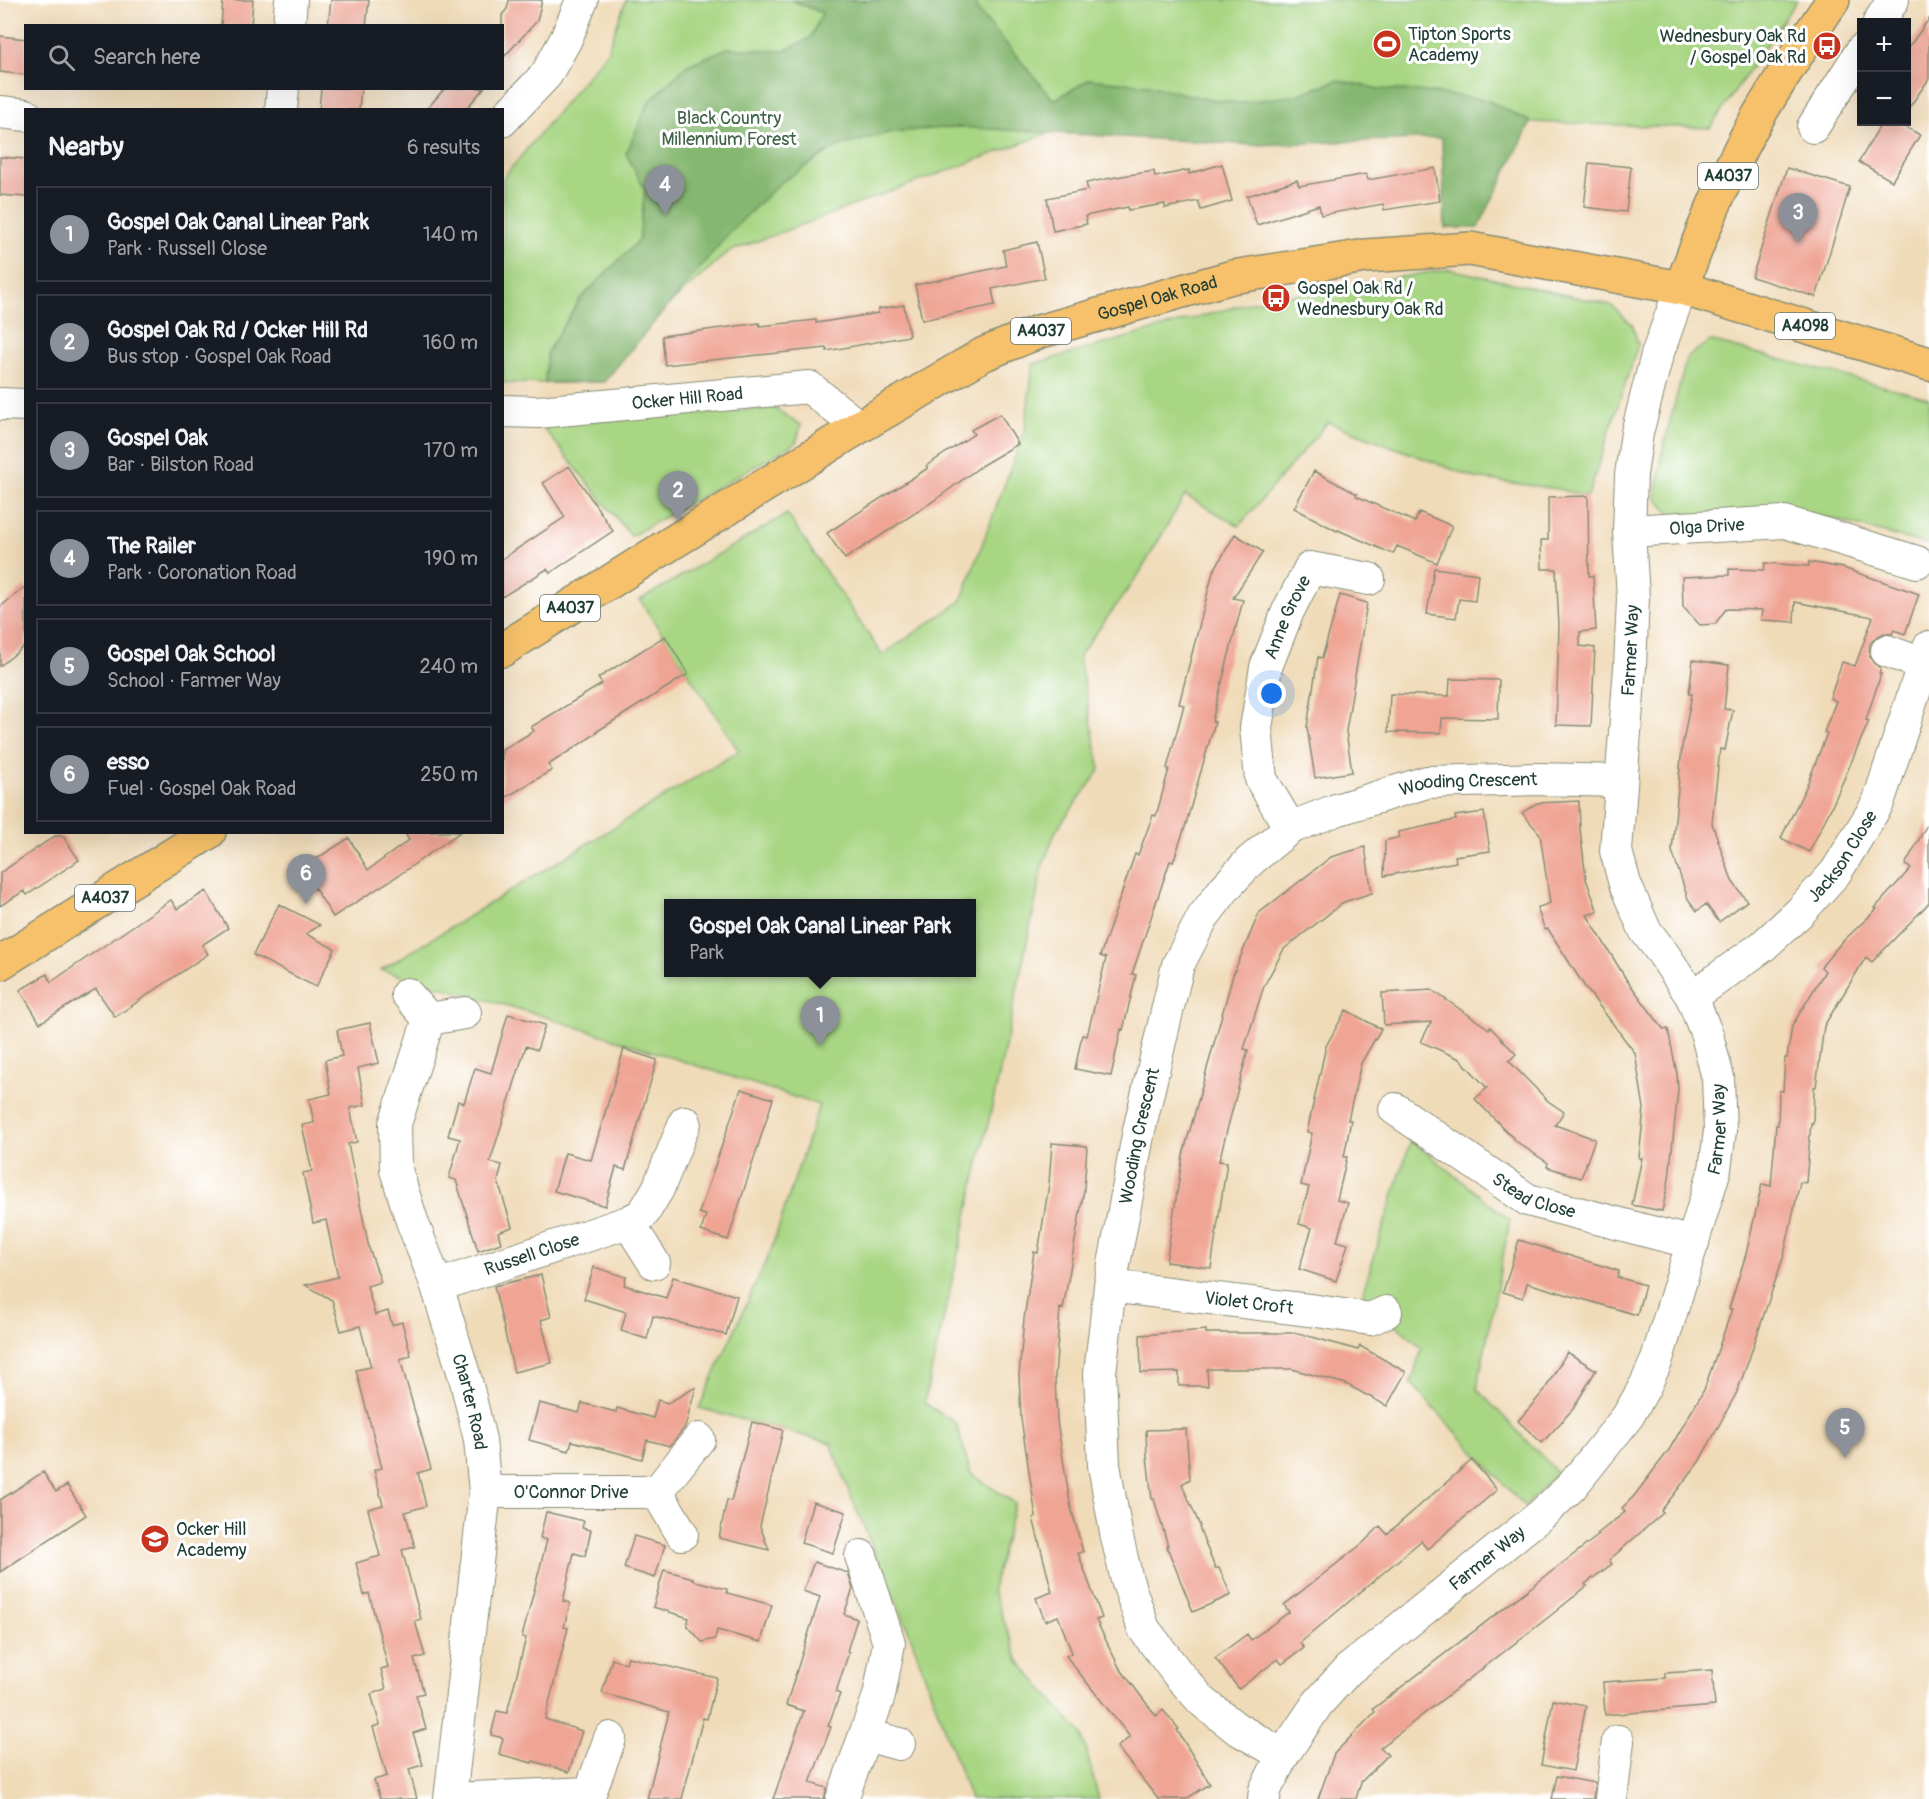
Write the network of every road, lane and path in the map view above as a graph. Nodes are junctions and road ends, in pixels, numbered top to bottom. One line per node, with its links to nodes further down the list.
1 (291, 0): 6 (street)
2 (582, 0): 12 (street)
3 (1833, 0): 14 (main road, A4037)
4 (1893, 0): 5 (street)
5 (1882, 18)
6 (289, 24)
7 (1857, 58): 13 (street)
8 (283, 90): 9 (street)
9 (281, 108)
10 (0, 112): 11 (street)
11 (24, 115)
12 (504, 119)
13 (1813, 127)
14 (1681, 288): 15 (main road, A4098); 19 (main road, Gospel Oak Road / A4037); 20 (street, Farmer Way)
15 (1929, 364)
16 (0, 404): 17 (street)
17 (24, 405)
18 (504, 411): 19 (street, Ocker Hill Road)
19 (859, 427): 23 (main road, Gospel Oak Road / A4037)
20 (1629, 531): 21 (street, Olga Drive); 26 (street, Farmer Way)
21 (1917, 562)
22 (1369, 579): 27 (street, Anne Grove)
23 (504, 649)
24 (1887, 651): 25 (street, Jackson Close)
25 (1926, 656): 31 (street, Jackson Close)
26 (1620, 781): 27 (street, Wooding Crescent); 31 (street, Farmer Way)
27 (1290, 828): 40 (street, Wooding Crescent)
28 (206, 834): 29 (main road, A4037)
29 (0, 963)
30 (407, 994): 33 (street)
31 (1692, 998): 37 (street, Farmer Way)
32 (465, 1013): 33 (street)
33 (429, 1019): 39 (street, Charter Road)
34 (1395, 1109): 37 (street, Stead Close)
35 (685, 1122): 36 (street, Russell Close)
36 (628, 1222): 38 (street); 39 (street, Russell Close)
37 (1693, 1243): 51 (street, Farmer Way)
38 (654, 1263)
39 (437, 1286): 43 (street, Charter Road)
40 (1110, 1286): 41 (street, Violet Croft); 51 (street, Wooding Crescent)
41 (1386, 1312)
42 (699, 1439): 44 (street)
43 (485, 1492): 44 (street, O'Connor Drive); 54 (street, Charter Road)
44 (657, 1492): 45 (street)
45 (682, 1534)
46 (861, 1556): 47 (street)
47 (866, 1735): 50 (street); 55 (street)
48 (610, 1738): 52 (street)
49 (1618, 1741): 53 (street)
50 (899, 1744)
51 (1283, 1755): 56 (street, Farmer Way)
52 (594, 1796): 54 (street)
53 (1615, 1798)
54 (450, 1799)
55 (842, 1799)
56 (1264, 1799)

